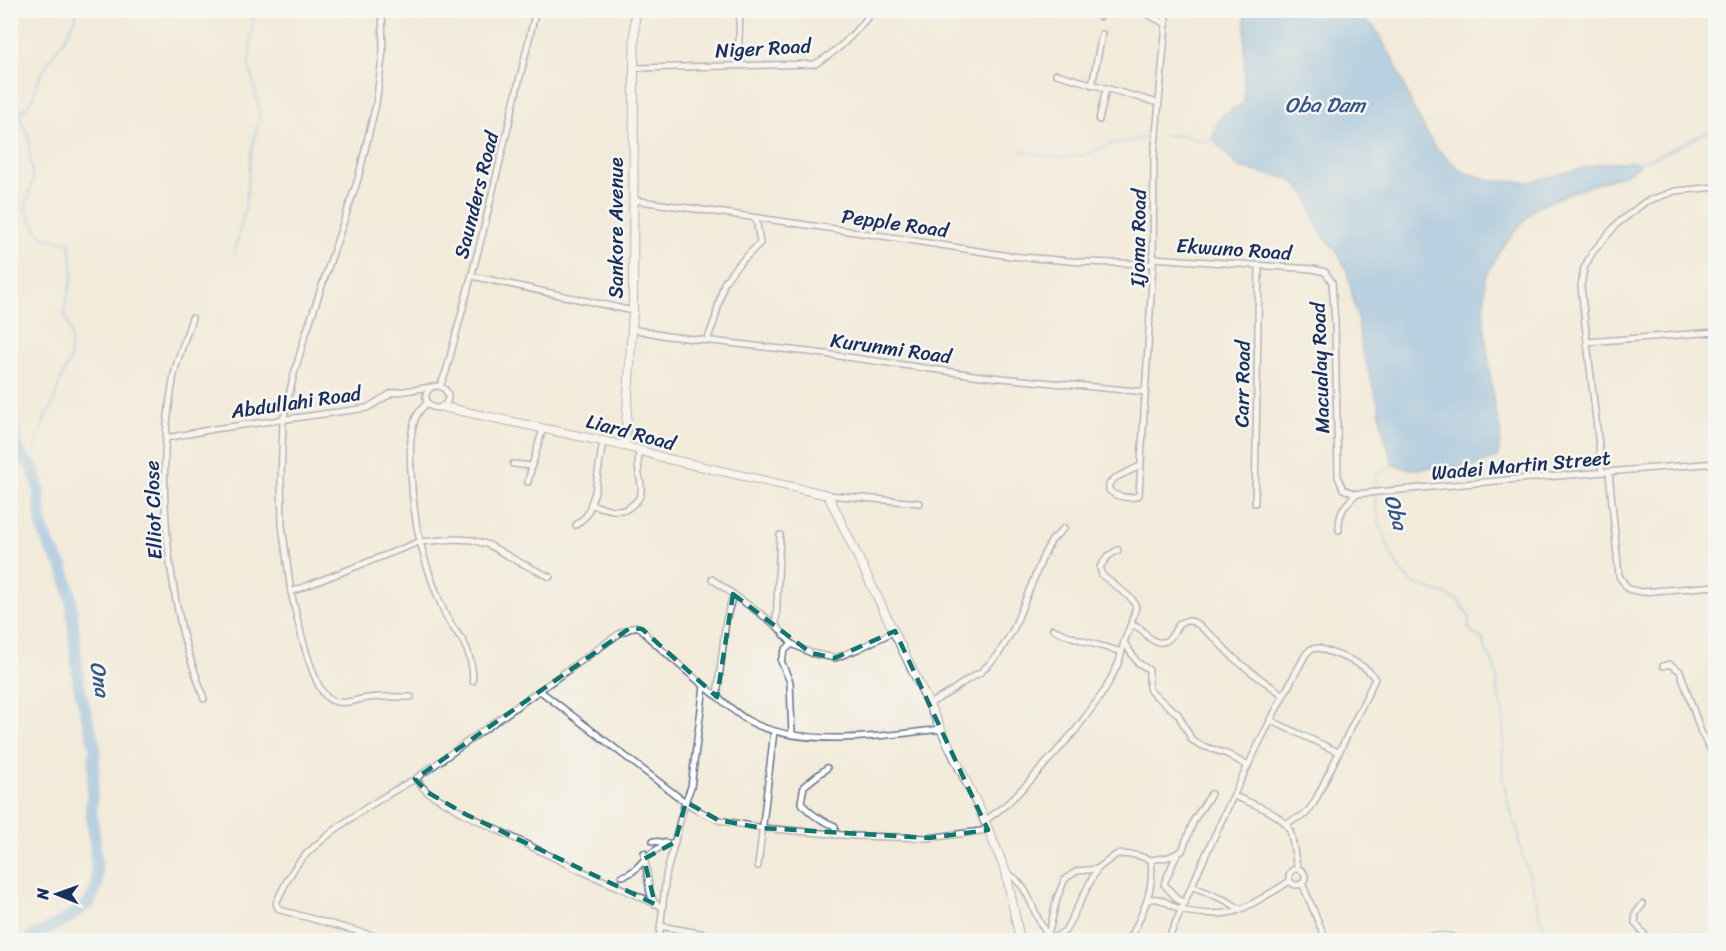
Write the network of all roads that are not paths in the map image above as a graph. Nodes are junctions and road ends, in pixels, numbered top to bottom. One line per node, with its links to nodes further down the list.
1 (382, 10): 37 (street)
2 (536, 10): 23 (street, Saunders Road)
3 (636, 10): 11 (street, Sankore Avenue)
4 (740, 10): 10 (street)
5 (874, 10): 10 (street, Niger Road)
6 (1139, 10): 8 (street)
7 (1165, 10): 8 (street, Ijoma Road)
8 (1166, 24): 15 (street, Ijoma Road)
9 (1102, 34): 13 (street)
10 (738, 65): 11 (street, Niger Road)
11 (633, 68): 18 (street, Sankore Avenue)
12 (1056, 74): 13 (street)
13 (1092, 85): 14 (street)
14 (1106, 88): 15 (street); 16 (street)
15 (1158, 103): 20 (street, Ijoma Road)
16 (1099, 120)
17 (1716, 187): 29 (street)
18 (633, 200): 19 (street, Pepple Road); 24 (street, Sankore Avenue)
19 (756, 218): 20 (street, Pepple Road); 28 (street)
20 (1153, 261): 21 (street, Ekwuno Road); 33 (street, Ijoma Road)
21 (1259, 265): 22 (street, Ekwuno Road); 51 (street, Carr Road)
22 (1313, 269): 49 (street, Macualay Road)
23 (472, 276): 24 (street); 30 (street, Saunders Road)
24 (633, 311): 26 (street, Sankore Avenue)
25 (192, 318): 39 (street, Elliot Close)
26 (632, 329): 28 (street, Kurunmi Road); 41 (street, Sankore Avenue)
27 (1716, 332): 29 (street)
28 (707, 341): 33 (street, Kurunmi Road)
29 (1587, 342): 47 (street)
30 (440, 386): 31 (street); 36 (street)
31 (431, 387): 32 (street, Abdullahi Road); 34 (street)
32 (416, 389): 34 (street); 37 (street, Abdullahi Road)
33 (1146, 392): 46 (street, Ijoma Road)
34 (426, 396): 35 (street)
35 (427, 403): 36 (street); 58 (street)
36 (443, 407): 38 (street, Liard Road)
37 (284, 421): 39 (street, Abdullahi Road); 63 (street)
38 (543, 428): 40 (street, Liard Road); 45 (street)
39 (166, 438): 79 (street, Elliot Close)
40 (603, 441): 41 (street, Liard Road); 53 (street)
41 (625, 446): 42 (street, Liard Road)
42 (639, 450): 50 (street, Liard Road); 53 (street)
43 (1716, 463): 47 (street, Wadei Martin Street)
44 (513, 464): 45 (street)
45 (532, 466): 48 (street)
46 (1140, 466): 46 (street, Ijoma Road)
47 (1606, 472): 49 (street, Wadei Martin Street); 62 (street)
48 (528, 482)
49 (1356, 494): 56 (street)
50 (828, 495): 52 (street); 68 (street)
51 (1255, 502)
52 (920, 503)
53 (591, 505): 54 (street)
54 (576, 525)
55 (1064, 528): 80 (street)
56 (1339, 530)
57 (780, 535): 66 (street)
58 (419, 542): 60 (street); 63 (street); 73 (street)
59 (1118, 550): 65 (street)
60 (550, 577)
61 (712, 579): 64 (street)
62 (1716, 586)
63 (291, 592): 78 (street)
64 (733, 594): 66 (street); 77 (street)
65 (1131, 624): 69 (street); 76 (street)
66 (776, 625): 70 (street)
67 (1053, 629): 71 (street)
68 (894, 631): 70 (street); 80 (street)
69 (1124, 642): 71 (street); 87 (street)
70 (792, 644): 84 (street)
71 (1122, 652): 93 (street)
72 (1663, 666): 86 (street)
73 (473, 681)
74 (704, 686): 75 (street); 77 (street); 92 (street)
75 (539, 690): 89 (street); 92 (street)
76 (1283, 695): 81 (street); 85 (street)
77 (717, 696): 83 (street)
78 (411, 697)
79 (204, 699)
80 (929, 704): 82 (street)
81 (1270, 720): 85 (street); 87 (street)
82 (941, 729): 84 (street); 93 (street)
83 (774, 731): 84 (street); 95 (street)
84 (792, 735)
85 (1338, 752): 94 (street)
86 (1716, 761)
87 (1248, 766): 91 (street)
88 (827, 768): 97 (street)
89 (415, 778): 113 (street); 120 (street)
90 (1211, 794): 100 (street)
91 (1234, 796): 94 (street); 110 (street)
92 (685, 802): 95 (street); 99 (street)
93 (985, 821): 96 (street)
94 (1287, 823): 105 (street)
95 (762, 828): 97 (street); 103 (street)
96 (988, 830): 97 (street); 106 (street)
97 (836, 835)
98 (653, 841): 99 (street)
99 (672, 843): 101 (street); 115 (street)
100 (1177, 854): 102 (street); 112 (street)
101 (644, 856): 107 (street); 113 (street)
102 (1151, 860): 104 (street); 111 (street)
103 (758, 866)
104 (1097, 869): 119 (street); 119 (street)
105 (1298, 869): 108 (street); 109 (street)
106 (1006, 872): 119 (street); 123 (street)
107 (622, 876)
108 (1290, 881): 109 (street); 116 (street)
109 (1302, 883): 127 (street)
110 (1192, 886): 112 (street); 116 (street)
111 (1148, 900): 117 (street); 125 (street)
112 (1185, 902): 117 (street)
113 (655, 904): 115 (street)
114 (1643, 904): 130 (street)
115 (663, 907): 118 (street)
116 (1240, 909): 117 (street)
117 (1181, 910): 126 (street)
118 (660, 926): 121 (street); 122 (street)
119 (1049, 937): 124 (street)
120 (389, 940)
121 (658, 940)
122 (729, 940)
123 (1020, 940)
124 (1044, 940)
125 (1130, 940)
126 (1168, 940)
127 (1326, 940)
128 (1408, 940): 129 (street)
129 (1458, 940)
130 (1649, 940)

